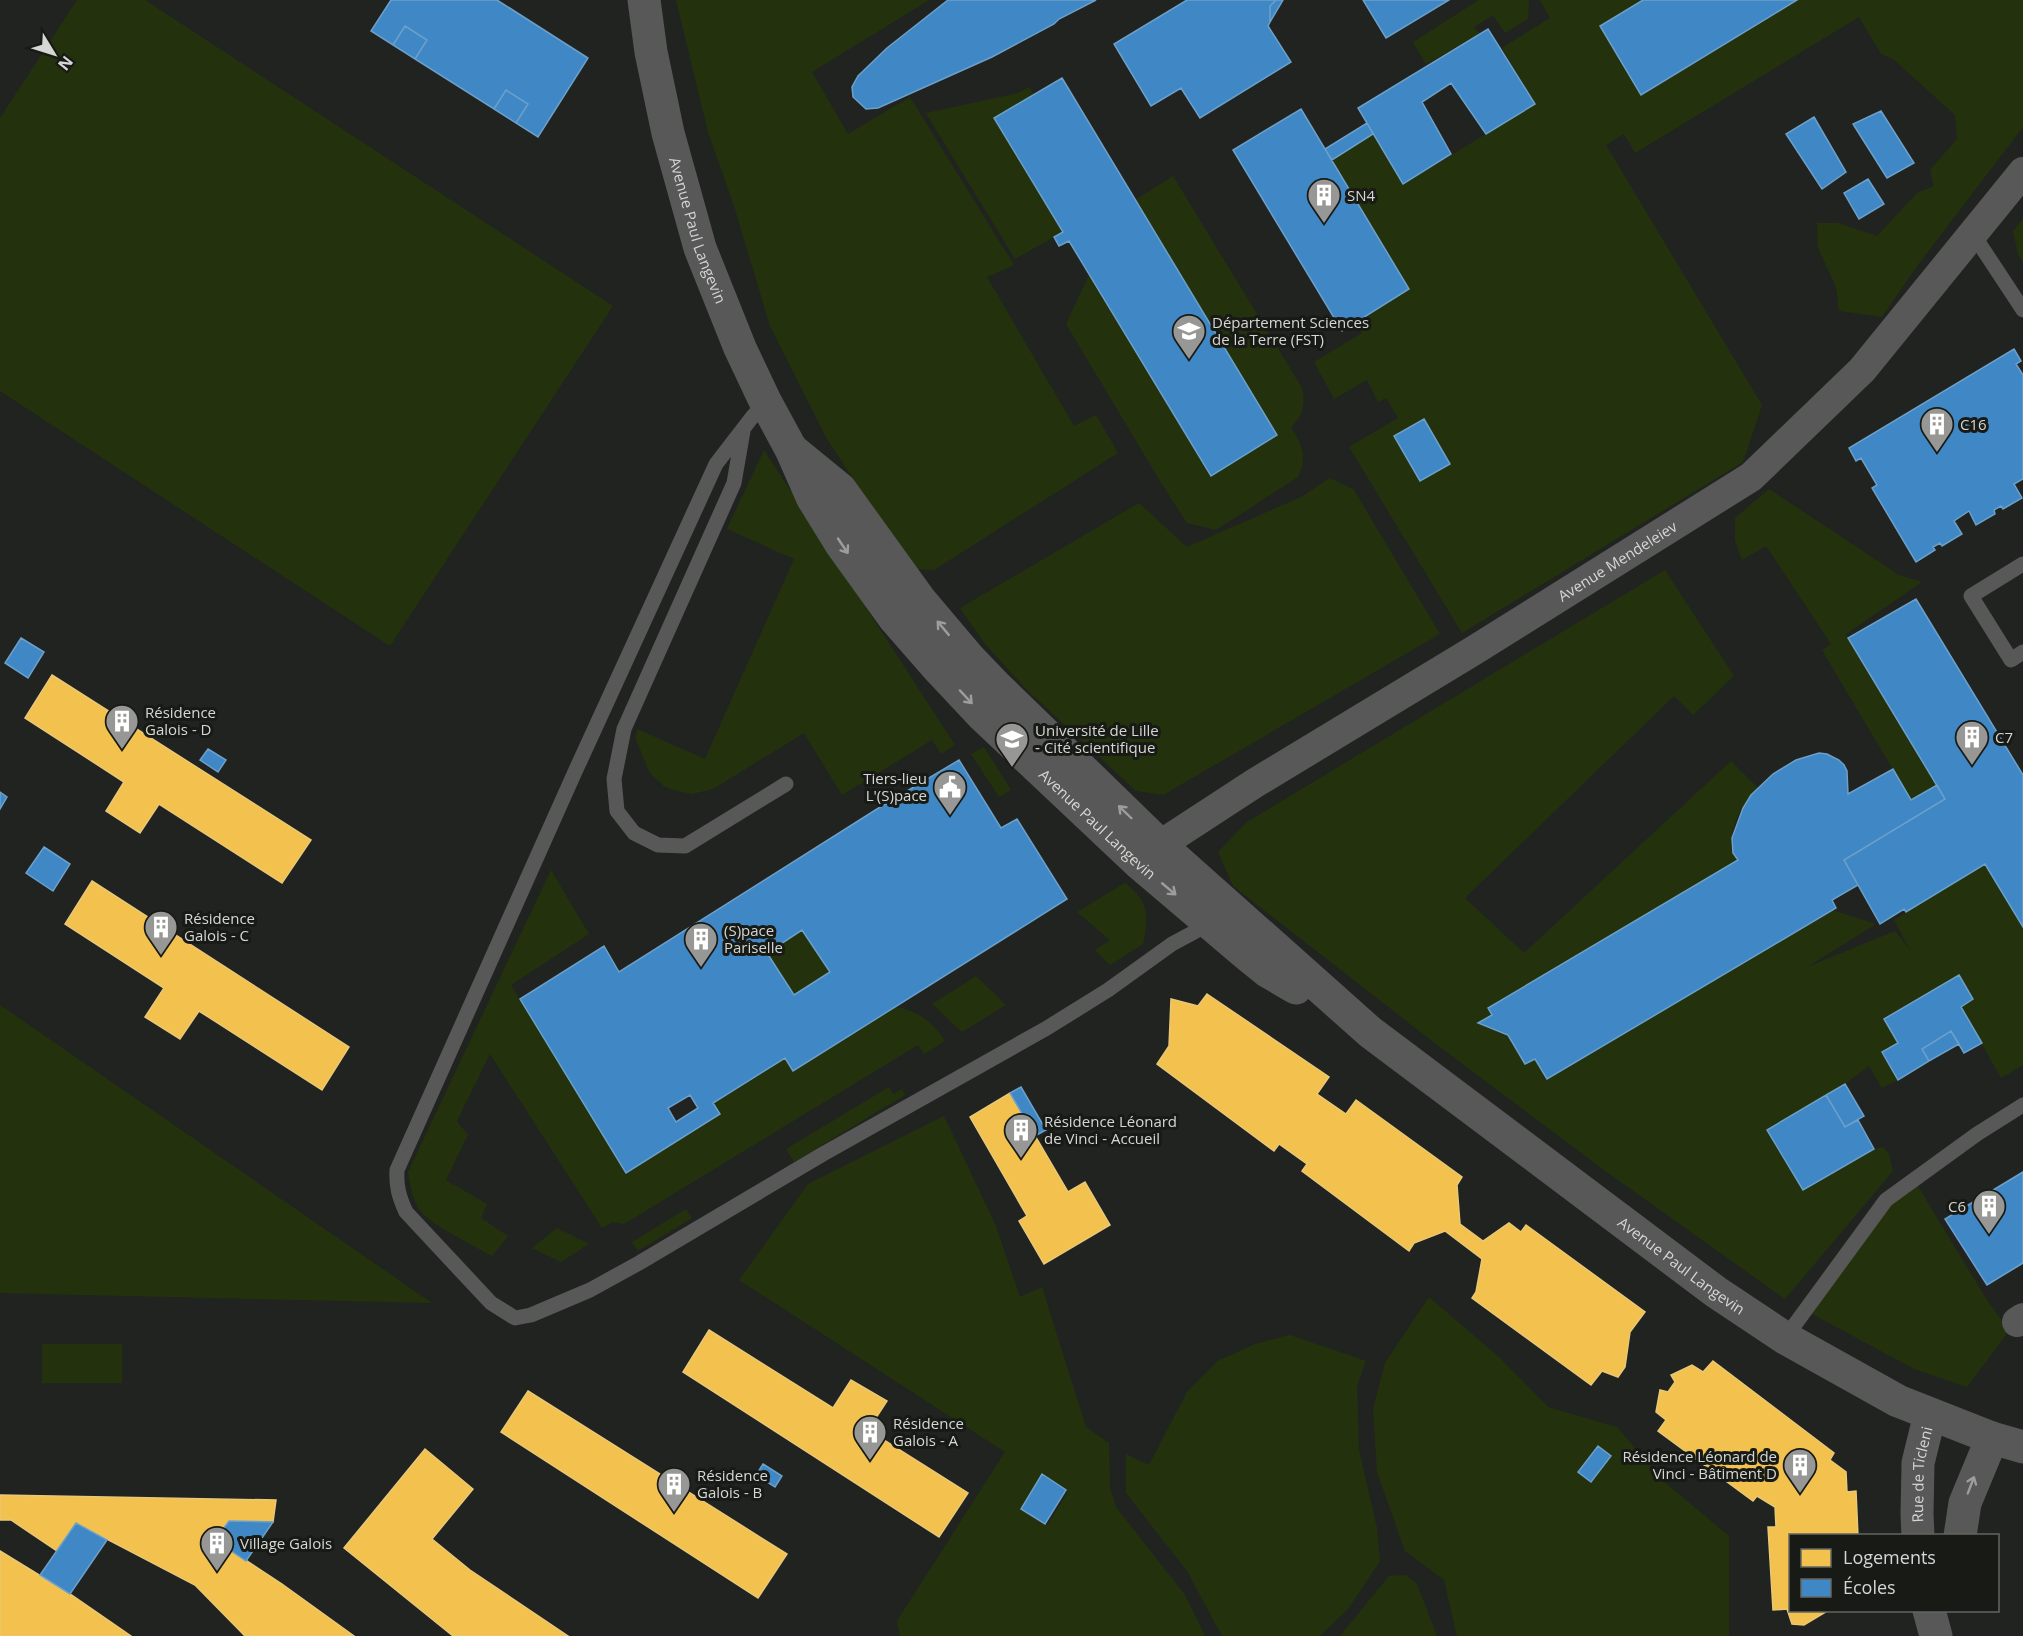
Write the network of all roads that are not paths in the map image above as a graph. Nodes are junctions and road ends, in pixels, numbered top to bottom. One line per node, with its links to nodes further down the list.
1 (644, 0): 5 (street, Avenue Paul Langevin)
2 (2023, 172): 3 (street, Avenue Mendeleiev)
3 (1974, 234): 4 (lane); 10 (street, Avenue Mendeleiev)
4 (2023, 310)
5 (766, 403): 6 (lane); 10 (street, Avenue Paul Langevin)
6 (744, 428): 9 (lane); 11 (lane)
7 (2023, 564): 8 (lane)
8 (2023, 652)
9 (786, 784)
10 (1150, 855): 11 (street, Avenue Paul Langevin)
11 (1215, 912): 13 (street, Avenue Paul Langevin)
12 (2023, 1105): 13 (lane)
13 (1785, 1338): 14 (street, Avenue Paul Langevin)
14 (1930, 1414): 15 (street, Avenue Paul Langevin); 17 (street, Rue de Ticleni)
15 (1992, 1438): 16 (street, Avenue Paul Langevin); 18 (street, one-way to 15)
16 (2023, 1447)
17 (1918, 1534)
18 (1960, 1534)
19 (1929, 1612): 21 (street)
20 (1952, 1612): 22 (street)
21 (1936, 1636)
22 (1949, 1636)

